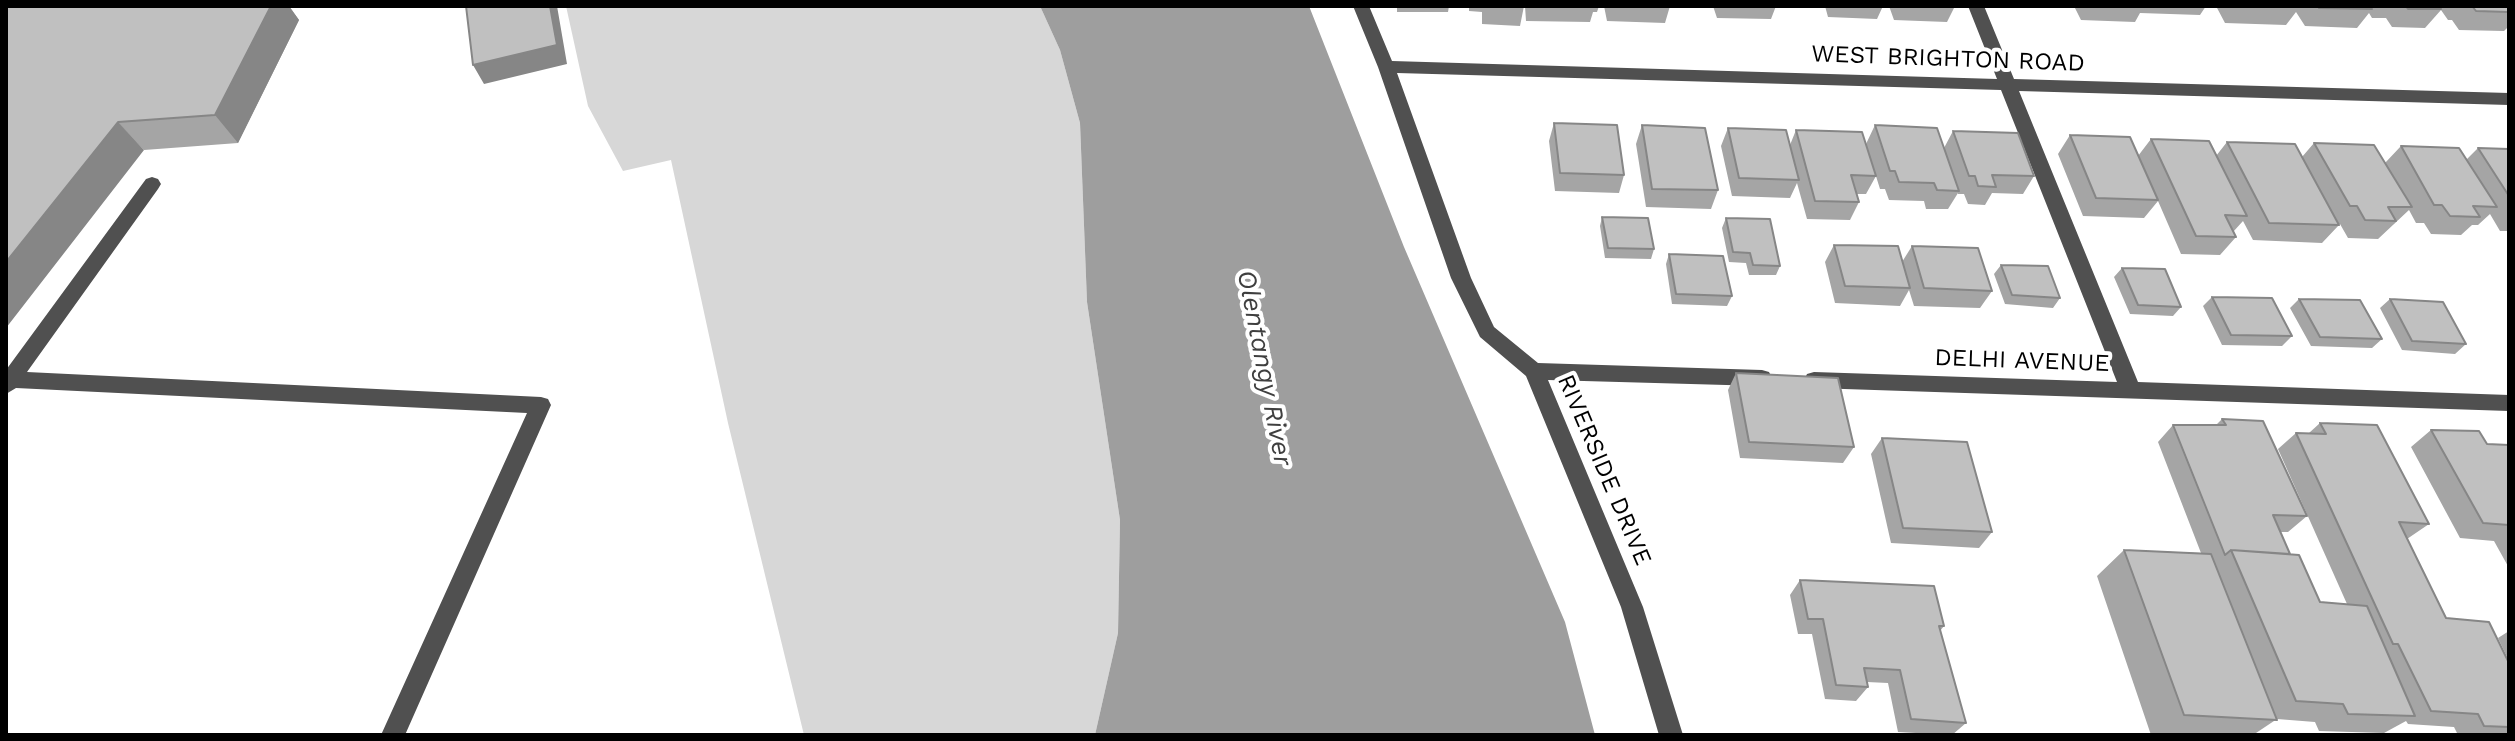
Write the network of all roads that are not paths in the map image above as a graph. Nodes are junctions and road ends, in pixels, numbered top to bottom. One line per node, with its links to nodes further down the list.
1 (1361, 6): 3 (street, RIVERSIDE DRIVE)
2 (1976, 6): 4 (street)
3 (1386, 67): 4 (street, WEST BRIGHTON ROAD); 7 (street, RIVERSIDE DRIVE)
4 (2007, 85): 5 (street, WEST BRIGHTON ROAD); 9 (street)
5 (2509, 99)
6 (152, 184): 8 (street)
7 (1534, 371): 9 (street, DELHI AVENUE); 12 (street, RIVERSIDE DRIVE)
8 (8, 381): 11 (street)
9 (2131, 391): 10 (street, DELHI AVENUE)
10 (2509, 403)
11 (393, 735)
12 (1671, 735)

